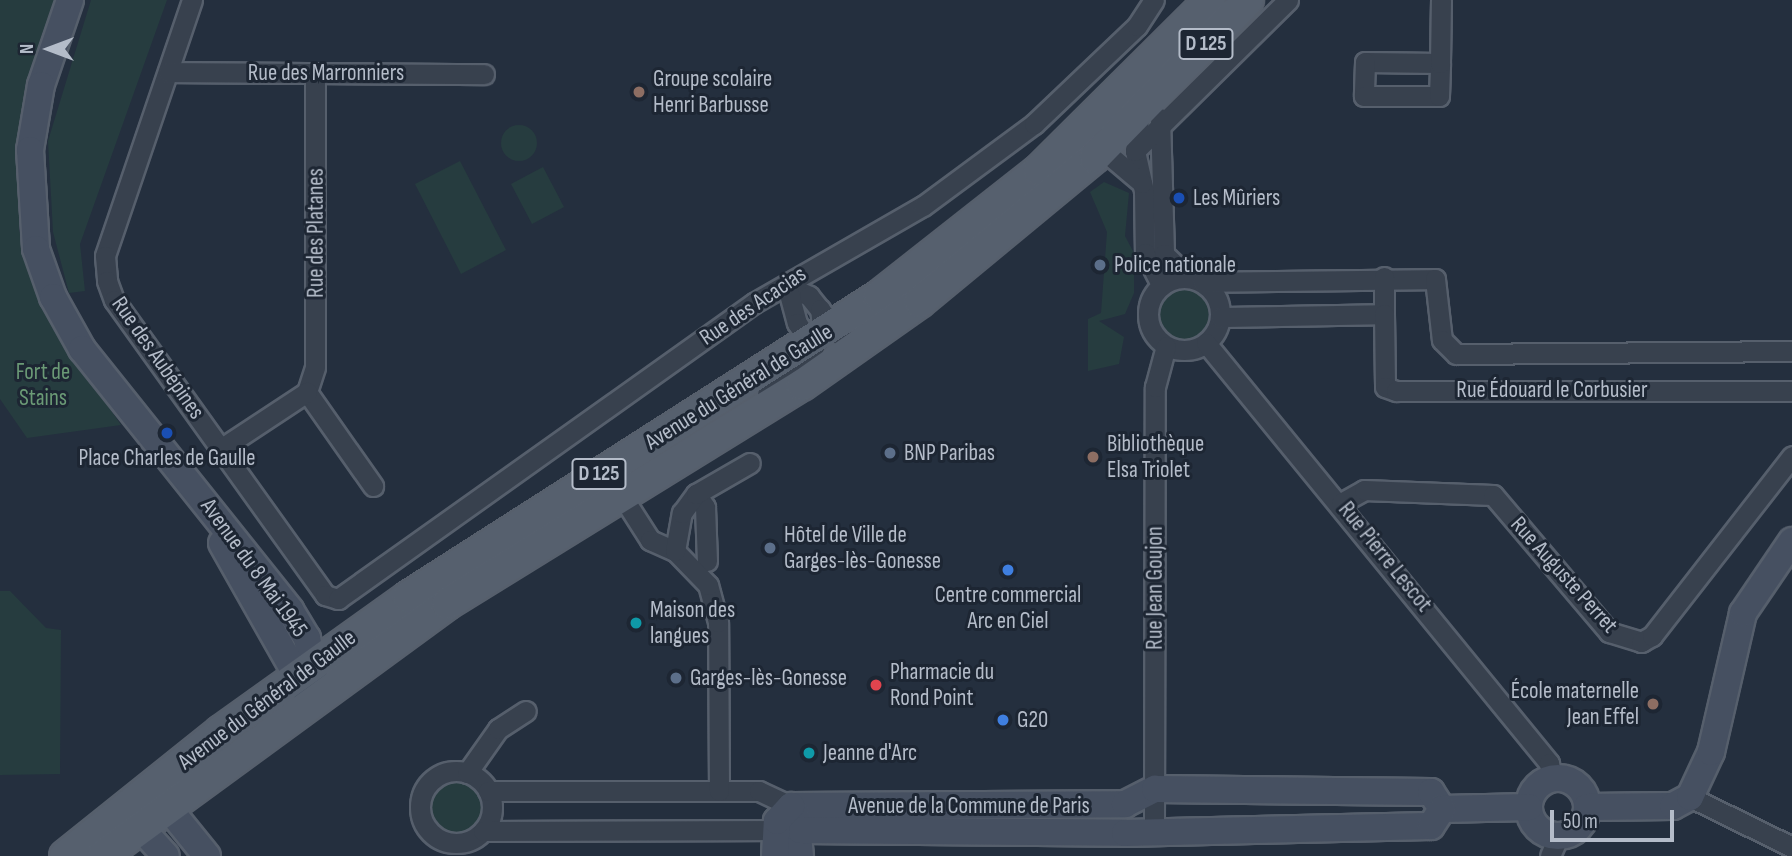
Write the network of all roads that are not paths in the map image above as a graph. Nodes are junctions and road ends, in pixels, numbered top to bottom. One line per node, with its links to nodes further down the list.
1 (70, 0): 32 (street, Avenue du 8 Mai 1945)
2 (192, 0): 10 (street, Rue des Aubépines)
3 (1154, 0): 20 (street, Rue des Acacias)
4 (1210, 0): 14 (main road, Avenue du Général de Gaulle / D 125)
5 (1222, 0): 13 (street, Avenue du Général de Gaulle)
6 (1248, 0): 13 (main road, Avenue du Général de Gaulle / D 125)
7 (1288, 0): 13 (street)
8 (1441, 0): 9 (street)
9 (1440, 63)
10 (168, 72): 11 (street, Rue des Marronniers); 29 (street, Rue des Aubépines)
11 (315, 73): 12 (street, Rue des Marronniers); 28 (street, Rue des Platanes)
12 (484, 74)
13 (1152, 109): 14 (street); 15 (main road, Avenue du Général de Gaulle / D 125); 16 (street); 18 (street)
14 (1101, 112): 23 (main road, Avenue du Général de Gaulle / D 125)
15 (1103, 150): 16 (street); 23 (main road, Avenue du Général de Gaulle / D 125)
16 (1143, 184): 19 (street)
17 (1384, 277): 18 (street, Rue Édouard le Corbusier); 21 (street, Rue Édouard le Corbusier); 26 (street, Rue Édouard le Corbusier)
18 (1195, 280): 19 (street); 22 (street)
19 (1161, 285): 25 (street)
20 (787, 286): 23 (street); 23 (street); 40 (street, Rue des Acacias)
21 (1384, 314): 22 (street); 27 (street, Rue Édouard le Corbusier)
22 (1220, 317): 24 (street)
23 (822, 339): 34 (main road, Avenue du Général de Gaulle / D 125); 42 (main road, Avenue du Général de Gaulle / D 125)
24 (1206, 343): 25 (street); 36 (street, Rue Pierre Lescot)
25 (1166, 346): 47 (street, Rue Jean Goujon)
26 (1792, 351)
27 (1792, 391)
28 (307, 392): 29 (street); 33 (street)
29 (222, 448): 40 (street, Rue des Aubépines)
30 (1792, 456): 36 (street, Rue Auguste Perret)
31 (750, 463): 35 (street)
32 (179, 466): 41 (street, Avenue du 8 Mai 1945); 43 (street, Avenue du 8 Mai 1945)
33 (373, 486)
34 (620, 493): 38 (street); 43 (main road, Avenue du Général de Gaulle / D 125)
35 (696, 494): 38 (street); 39 (street)
36 (1341, 503): 46 (street, Rue Pierre Lescot)
37 (1792, 541): 51 (street)
38 (675, 551): 49 (street)
39 (707, 561)
40 (338, 599)
41 (301, 628): 42 (street); 43 (street, Avenue du 8 Mai 1945)
42 (352, 636): 43 (main road, Avenue du Général de Gaulle / D 125)
43 (307, 679): 50 (main road, Avenue du Général de Gaulle / D 125)
44 (526, 711): 45 (street)
45 (467, 773): 48 (street); 61 (street)
46 (1552, 779): 52 (street); 53 (street)
47 (1155, 789): 54 (street, Avenue de la Commune de Paris); 56 (street, Avenue de la Commune de Paris); 58 (street, Rue Jean Goujon)
48 (488, 791): 49 (street, Avenue de la Commune de Paris); 57 (street)
49 (719, 791): 56 (street, Avenue de la Commune de Paris)
50 (159, 797): 55 (main road, Avenue du Général de Gaulle / D 125); 65 (street)
51 (1690, 797): 53 (street); 60 (street)
52 (1529, 807): 54 (street); 59 (street)
53 (1587, 807): 59 (street)
54 (1442, 809): 58 (street, Avenue de la Commune de Paris)
55 (131, 819): 62 (main road, Avenue du Général de Gaulle / D 125); 63 (main road, Avenue du Général de Gaulle / D 125); 64 (street)
56 (792, 830): 57 (street, Avenue de la Commune de Paris); 58 (street, Avenue de la Commune de Paris); 66 (street)
57 (483, 831): 61 (street)
58 (1154, 831)
59 (1554, 846)
60 (1792, 847)
61 (463, 850)
62 (65, 856)
63 (103, 856)
64 (166, 856)
65 (207, 856)
66 (775, 856)

